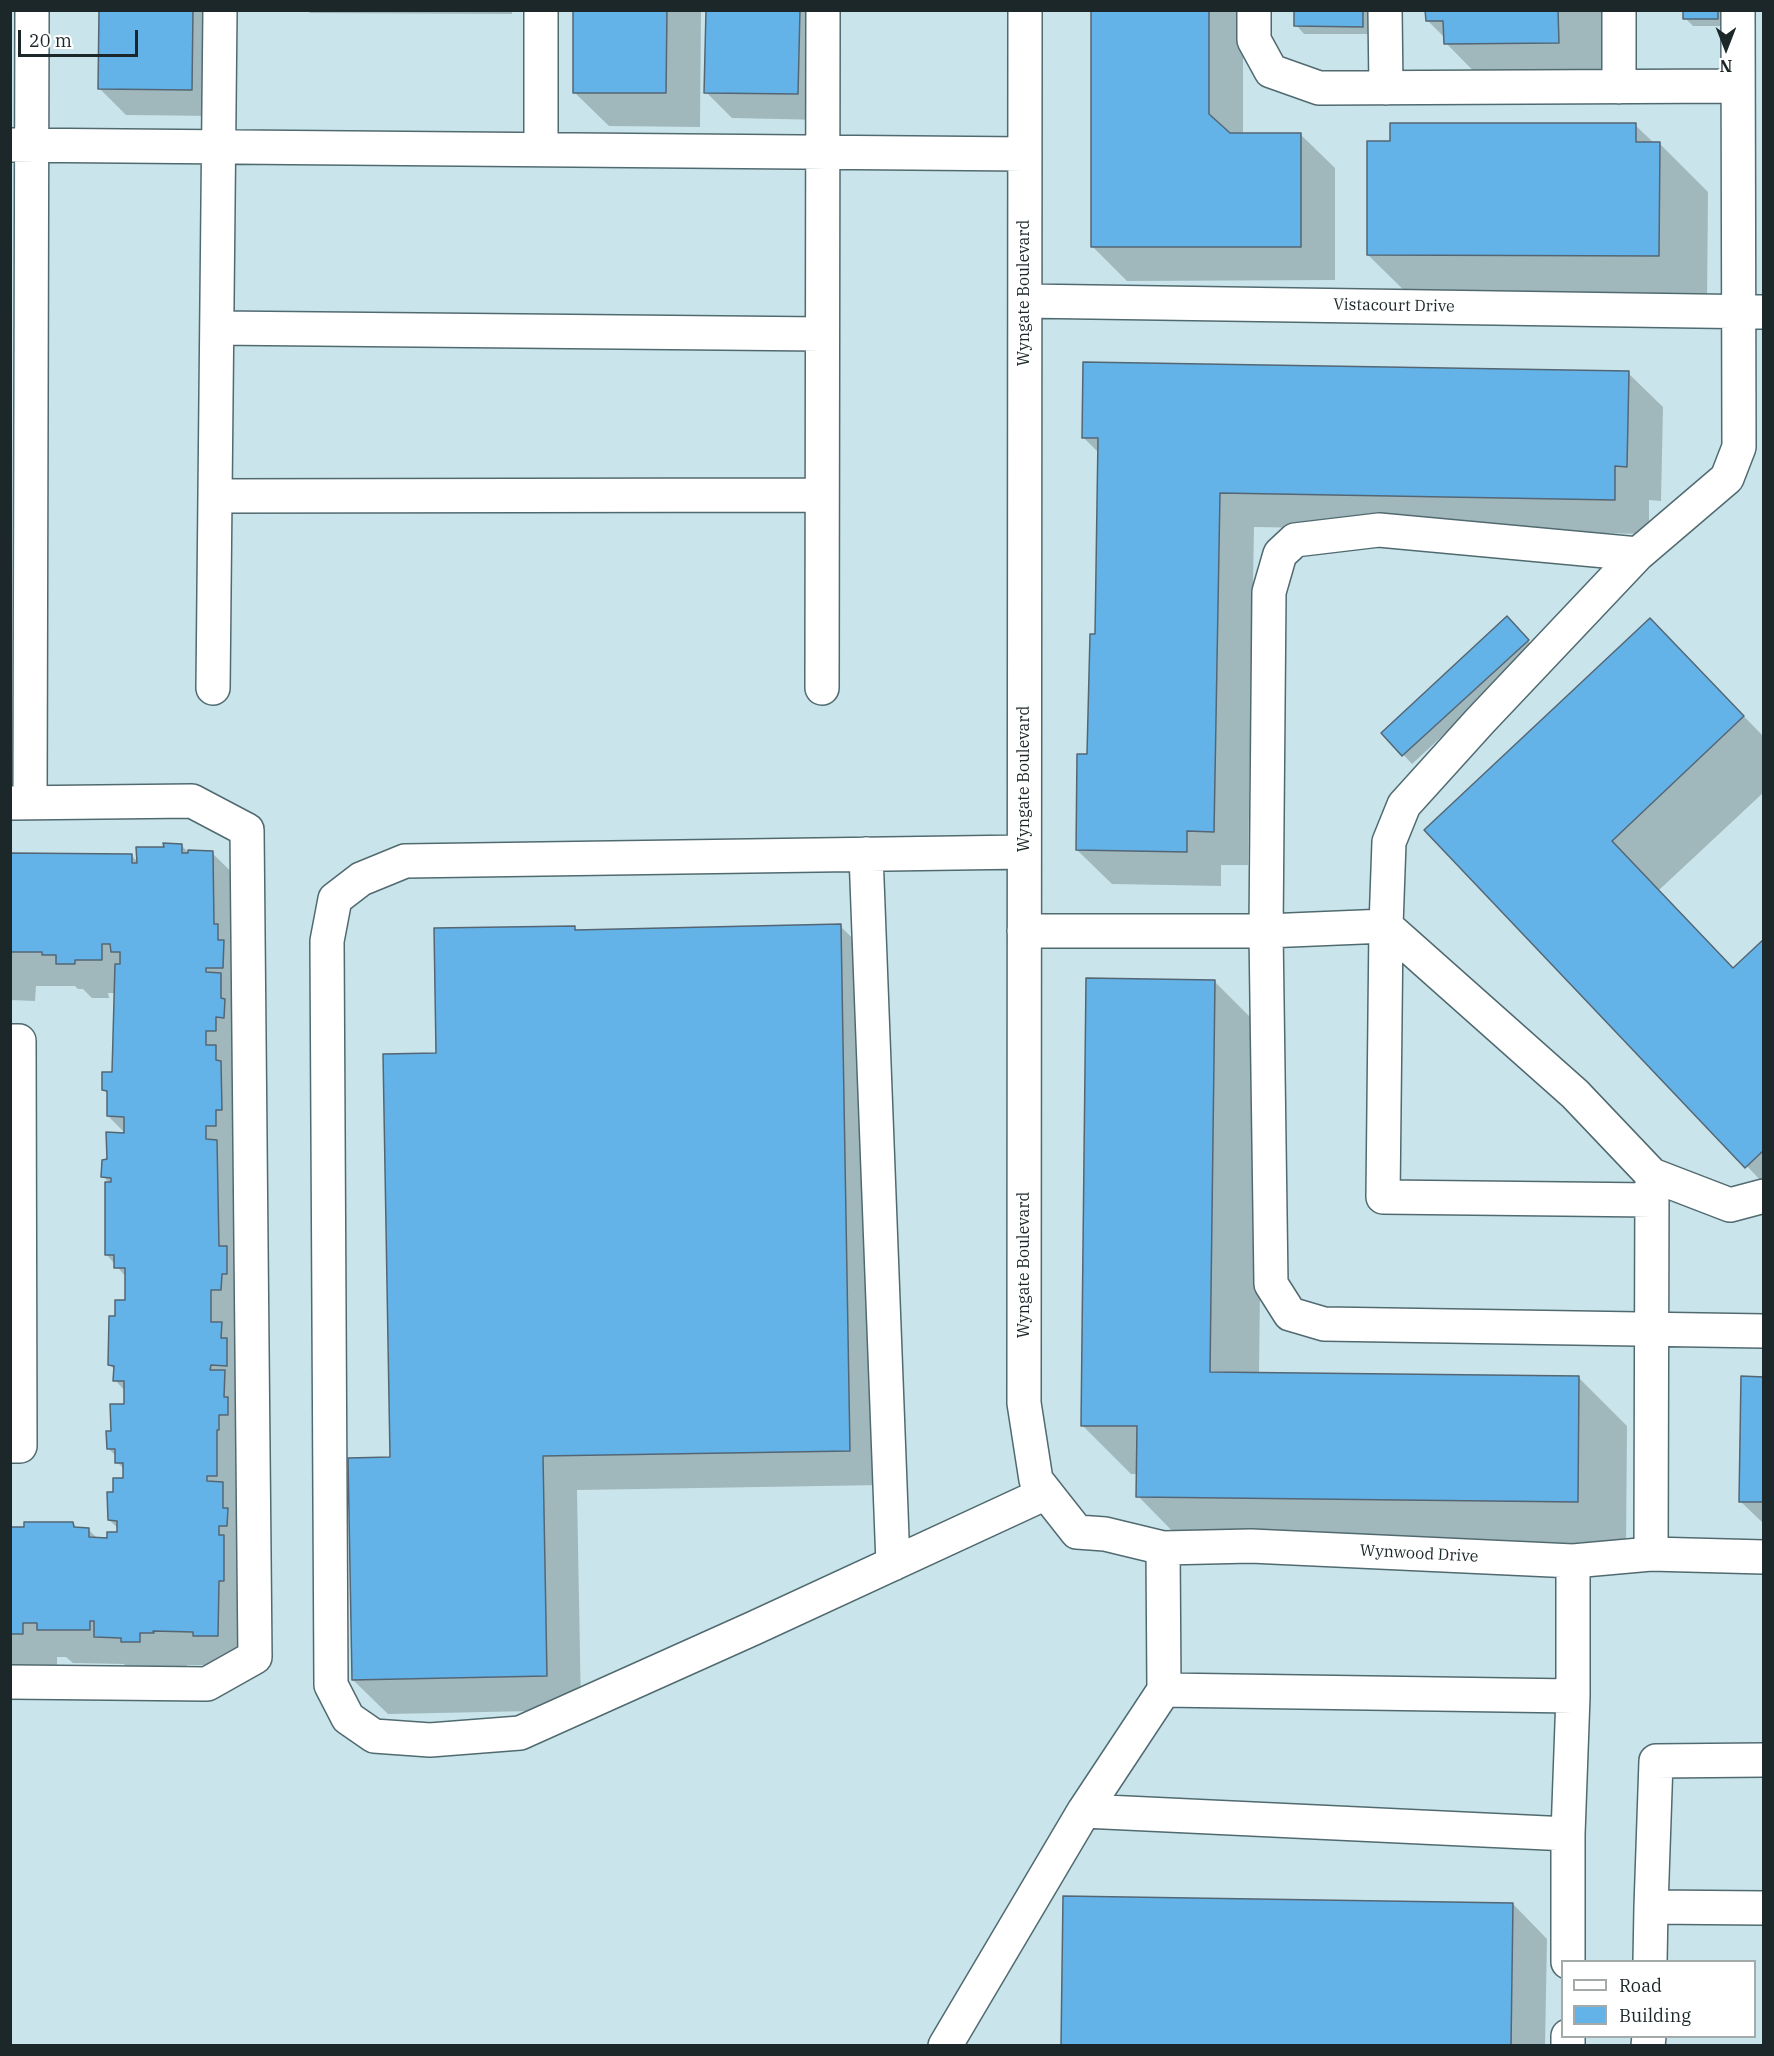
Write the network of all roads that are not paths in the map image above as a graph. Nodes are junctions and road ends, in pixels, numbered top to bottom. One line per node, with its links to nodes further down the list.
1 (32, 10): 13 (street)
2 (220, 10): 14 (street)
3 (541, 10): 15 (street)
4 (823, 10): 16 (street)
5 (1024, 10): 17 (street, Wyngate Boulevard)
6 (1254, 10): 12 (street)
7 (1385, 10): 12 (street)
8 (1618, 10): 11 (street)
9 (1738, 10): 10 (street)
10 (1738, 86): 11 (street); 19 (street)
11 (1619, 87): 12 (street)
12 (1386, 88)
13 (21, 145): 14 (street); 27 (street)
14 (219, 146): 15 (street); 20 (street)
15 (541, 148): 16 (street)
16 (823, 152): 17 (street); 21 (street)
17 (1024, 154): 18 (street, Wyngate Boulevard)
18 (1024, 300): 19 (street, Vistacourt Drive); 28 (street, Wyngate Boulevard)
19 (1750, 312): 24 (street)
20 (217, 328): 21 (street); 23 (street)
21 (822, 334): 22 (street)
22 (822, 495): 23 (street); 26 (street)
23 (215, 496): 25 (street)
24 (1638, 554): 30 (street); 32 (street)
25 (213, 688)
26 (822, 688)
27 (20, 802): 46 (street)
28 (1024, 852): 29 (street); 31 (street, Wyngate Boulevard)
29 (866, 854): 45 (street); 45 (street)
30 (1386, 926): 32 (street); 34 (street); 34 (street)
31 (1024, 931): 32 (street); 39 (street, Wyngate Boulevard)
32 (1266, 931): 36 (street)
33 (10, 1041): 38 (street)
34 (1652, 1187): 35 (street); 36 (street)
35 (1764, 1196)
36 (1651, 1330): 37 (street); 42 (street)
37 (1764, 1331)
38 (10, 1446)
39 (1046, 1493): 40 (street, Wyngate Boulevard); 45 (street)
40 (1077, 1532): 41 (street, Wynwood Drive)
41 (1163, 1548): 44 (street, Wynwood Drive); 47 (street)
42 (1651, 1554): 43 (street, Wynwood Drive); 44 (street, Wynwood Drive)
43 (1764, 1557)
44 (1573, 1561): 48 (street)
45 (892, 1564)
46 (10, 1682)
47 (1164, 1690): 48 (street); 50 (street)
48 (1573, 1696): 51 (street)
49 (1764, 1760): 52 (street)
50 (1084, 1811): 51 (street); 56 (street)
51 (1568, 1834): 54 (street)
52 (1651, 1907): 53 (street); 55 (street)
53 (1764, 1908)
54 (1568, 1960)
55 (1650, 1960)
56 (945, 2046)

